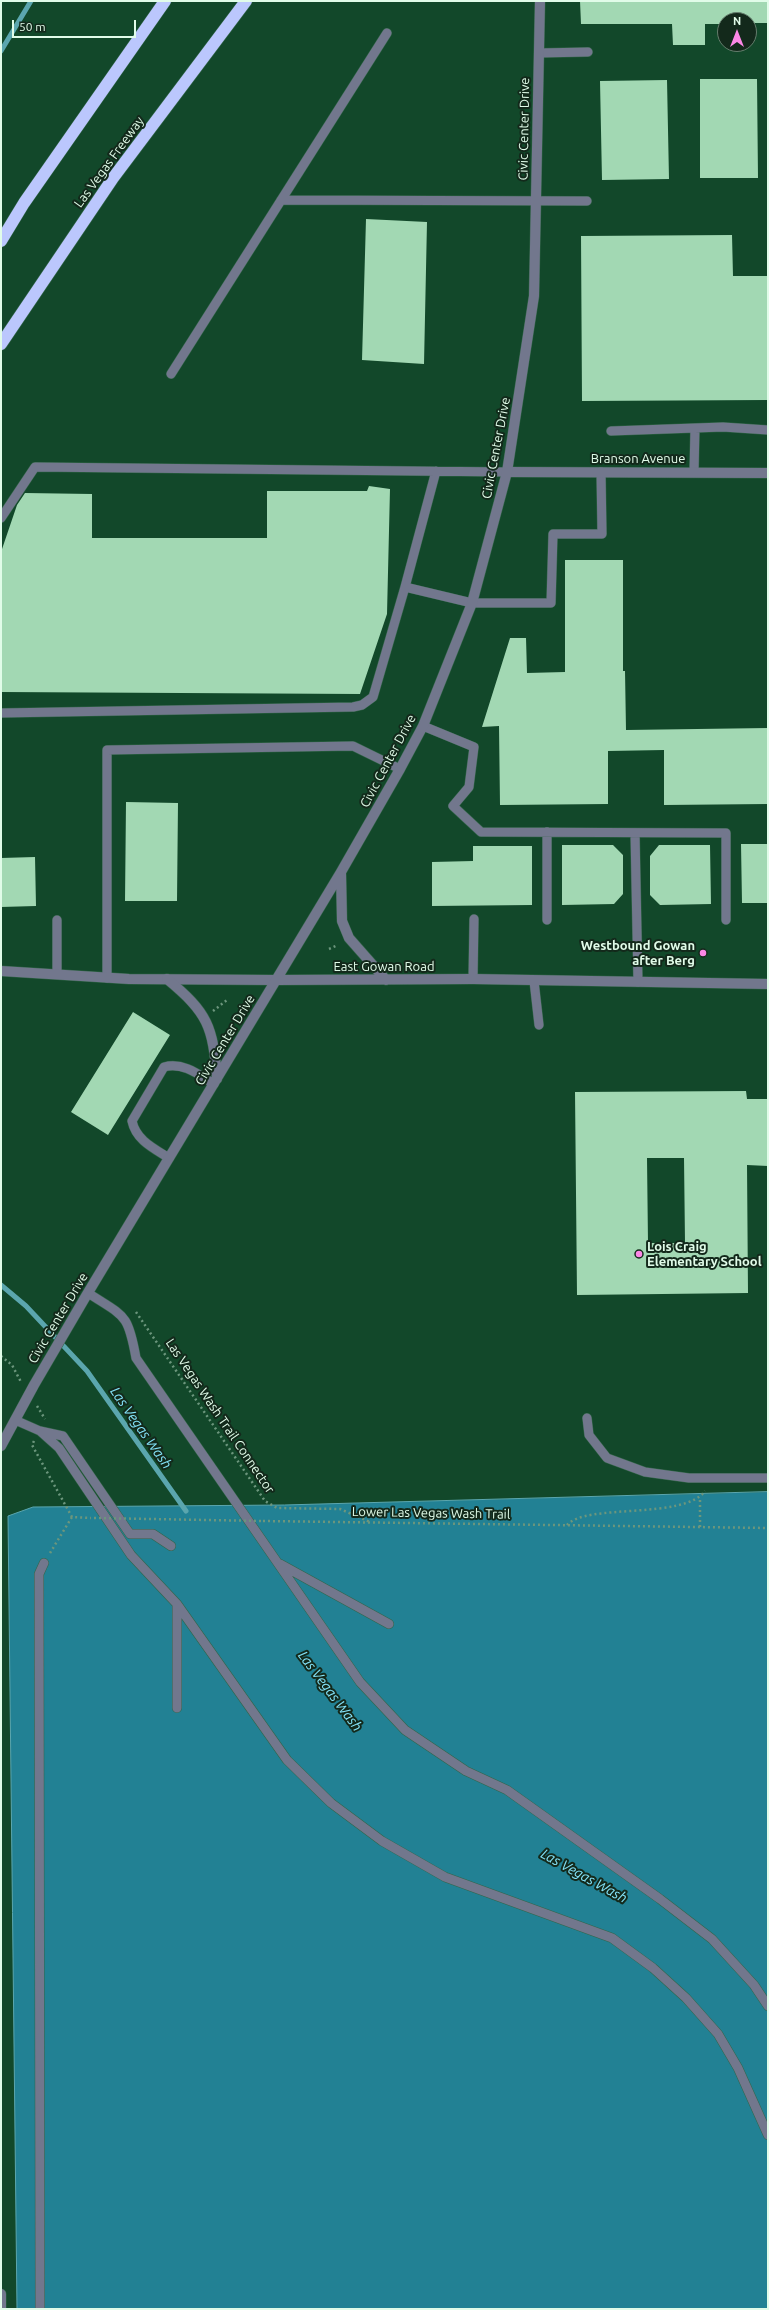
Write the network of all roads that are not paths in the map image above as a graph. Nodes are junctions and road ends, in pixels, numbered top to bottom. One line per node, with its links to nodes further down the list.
1 (165, 1): 10 (highway)
2 (246, 1): 11 (highway, Las Vegas Freeway)
3 (540, 1): 6 (street, Civic Center Drive)
4 (387, 33): 7 (lane)
5 (588, 52): 6 (lane)
6 (539, 53): 9 (street, Civic Center Drive)
7 (281, 200): 9 (lane); 12 (lane)
8 (587, 201): 9 (lane)
9 (536, 202): 17 (street, Civic Center Drive)
10 (1, 241)
11 (1, 344)
12 (171, 374)
13 (695, 428): 14 (lane); 15 (lane); 19 (lane)
14 (768, 430)
15 (611, 431)
16 (436, 471): 17 (lane); 21 (lane); 22 (lane)
17 (508, 472): 18 (street, Branson Avenue); 23 (street, Civic Center Drive)
18 (601, 472): 19 (street, Branson Avenue); 23 (lane)
19 (694, 472): 20 (street, Branson Avenue)
20 (768, 473)
21 (1, 518)
22 (405, 587): 23 (lane); 24 (lane)
23 (472, 603): 25 (street, Civic Center Drive)
24 (1, 713)
25 (423, 726): 26 (street, Civic Center Drive); 27 (lane)
26 (400, 769): 29 (street, Civic Center Drive); 36 (lane)
27 (547, 832): 28 (lane); 32 (lane)
28 (635, 833): 33 (lane); 42 (lane)
29 (341, 872): 39 (street, Civic Center Drive); 40 (street)
30 (474, 919): 38 (lane)
31 (57, 920): 35 (lane)
32 (547, 920)
33 (726, 920)
34 (1, 971): 35 (street, East Gowan Road)
35 (57, 974): 36 (street, East Gowan Road)
36 (107, 978): 37 (street, East Gowan Road)
37 (167, 979): 39 (street, East Gowan Road); 45 (street)
38 (473, 979): 40 (street, East Gowan Road); 41 (street, East Gowan Road)
39 (276, 980): 40 (street, East Gowan Road); 45 (street, Civic Center Drive)
40 (386, 980)
41 (534, 981): 42 (street, East Gowan Road); 44 (lane)
42 (638, 982): 43 (street, East Gowan Road)
43 (768, 984)
44 (538, 1025)
45 (215, 1081): 46 (street, Civic Center Drive); 46 (lane)
46 (169, 1158): 47 (street, Civic Center Drive)
47 (87, 1294): 49 (street, Civic Center Drive); 54 (lane)
48 (586, 1418): 52 (lane)
49 (15, 1420): 50 (lane); 51 (street, Civic Center Drive)
50 (40, 1431): 53 (lane); 56 (lane)
51 (1, 1446)
52 (768, 1478)
53 (171, 1546)
54 (277, 1562): 57 (lane); 59 (lane)
55 (44, 1563): 63 (lane)
56 (177, 1604): 58 (lane); 60 (lane)
57 (389, 1624)
58 (177, 1708)
59 (768, 2006)
60 (768, 2135)
61 (1, 2294): 62 (street)
62 (1, 2309)
63 (40, 2309)

